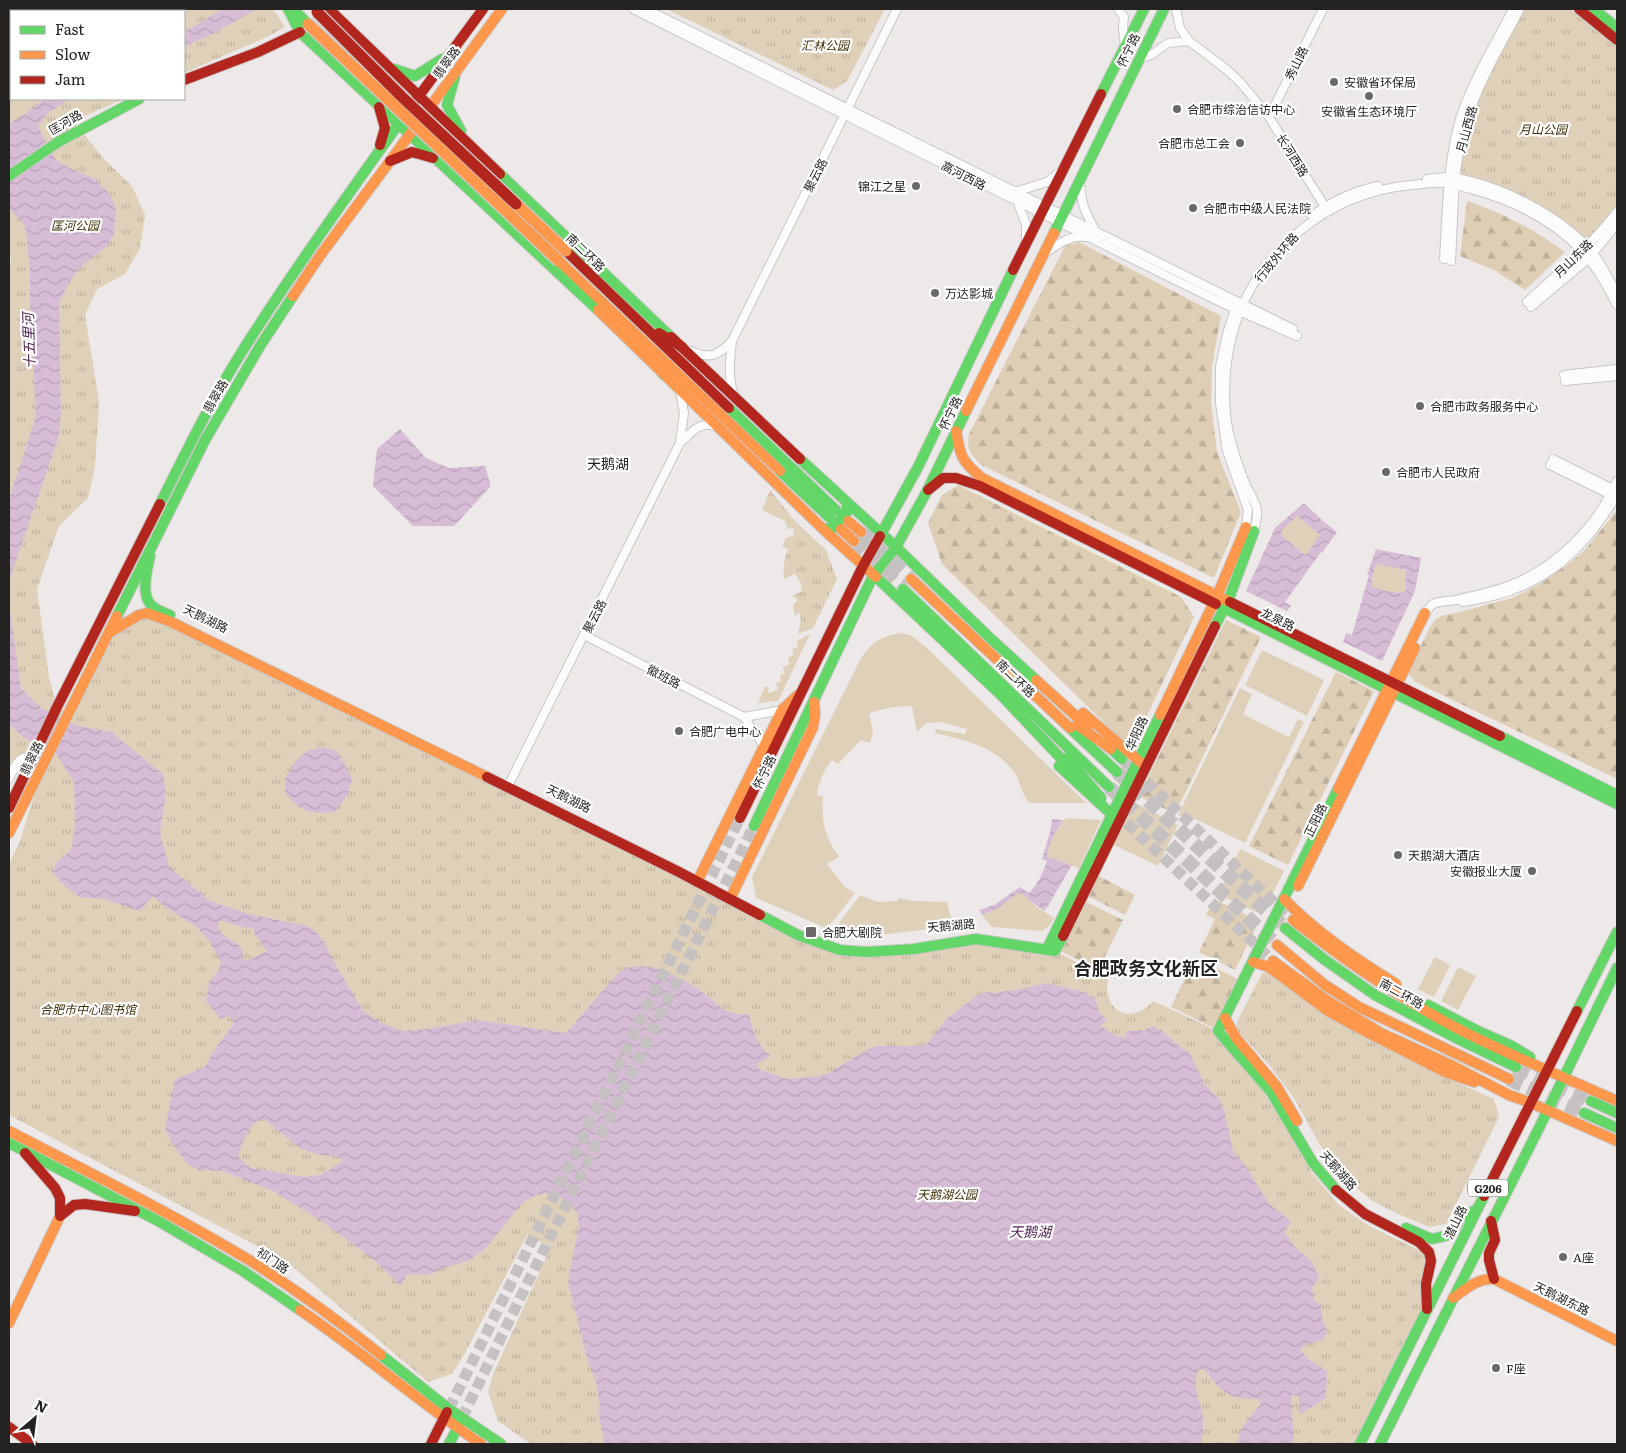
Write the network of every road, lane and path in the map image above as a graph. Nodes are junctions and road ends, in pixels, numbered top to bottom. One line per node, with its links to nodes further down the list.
1 (288, 9): 20 (main road)
2 (293, 9): 20 (main road)
3 (329, 9): 27 (main road)
4 (483, 9): 25 (main road, 翡翠路)
5 (502, 9): 28 (main road, 翡翠路)
6 (633, 9): 34 (street, 高河西路)
7 (646, 9): 19 (street, 高河西路)
8 (897, 9): 34 (street, 聚云路)
9 (1118, 9): 24 (street)
10 (1144, 9): 24 (main road, 怀宁路)
11 (1164, 9): 26 (main road, 怀宁路)
12 (1176, 9): 23 (street)
13 (1323, 9): 35 (street, 秀山路)
14 (1513, 9): 45 (street, 月山西路)
15 (1520, 9): 45 (street, 月山西路)
16 (1579, 9): 22 (main road)
17 (1594, 9): 21 (main road)
18 (315, 11): 64 (main road, 南二环路, bridge)
19 (660, 12): 34 (street, 高河西路)
20 (304, 28): 29 (main road); 32 (main road); 64 (main road, 南二环路, bridge)
21 (1617, 28)
22 (1617, 40)
23 (1189, 41): 26 (street); 35 (street, 长河西路)
24 (1125, 48): 42 (main road, 怀宁路)
25 (448, 55): 27 (main road); 30 (main road, 翡翠路)
26 (1140, 58): 44 (main road, 怀宁路)
27 (390, 68): 30 (main road)
28 (457, 70): 33 (main road, 翡翠路); 38 (main road)
29 (185, 80)
30 (419, 96): 33 (main road); 36 (main road, 翡翠路)
31 (137, 100): 43 (main road, 匡河路)
32 (379, 106): 36 (main road); 39 (main road)
33 (430, 106): 37 (main road, 翡翠路); 38 (main road)
34 (847, 112): 46 (street, 高河西路); 47 (street, 高河西路); 66 (street, 聚云路)
35 (1269, 117): 48 (street, 长河西路)
36 (399, 124): 37 (main road); 39 (main road, 翡翠路)
37 (410, 134): 40 (main road); 41 (main road, 翡翠路)
38 (466, 140): 58 (main road)
39 (377, 154): 106 (main road, 翡翠路)
40 (436, 159): 41 (main road); 60 (main road)
41 (390, 161): 86 (main road, 翡翠路)
42 (1064, 169): 46 (street); 49 (main road, 怀宁路)
43 (9, 176)
44 (1080, 179): 51 (main road, 怀宁路); 53 (street)
45 (1453, 181): 48 (street, 行政外环路); 55 (street, 行政外环路); 59 (street, 月山西路)
46 (1015, 192): 49 (street, 高河西路)
47 (1017, 201): 49 (street, 高河西路); 54 (street)
48 (1326, 209): 63 (street, 行政外环路)
49 (1043, 210): 51 (street, 高河西路); 54 (main road, 怀宁路)
50 (1617, 212): 55 (street, 月山东路)
51 (1061, 219): 53 (street, 高河西路); 56 (main road, 怀宁路)
52 (1617, 224): 57 (street, 月山东路)
53 (1094, 235): 56 (street); 63 (street, 高河西路)
54 (1026, 243): 84 (main road, 怀宁路)
55 (1584, 248): 57 (street, 行政外环路); 57 (street, 月山东路)
56 (1045, 253): 74 (main road, 怀宁路)
57 (1590, 256): 61 (street, 行政外环路); 62 (street, 行政外环路)
58 (587, 258): 64 (main road); 67 (main road)
59 (1447, 260)
60 (570, 284): 64 (main road); 69 (main road)
61 (1617, 294)
62 (1617, 305)
63 (1238, 306): 65 (street, 高河西路); 83 (street, 行政外环路)
64 (627, 318): 67 (main road); 69 (main road); 80 (main road, 南二环路)
65 (1298, 334)
66 (732, 341): 67 (street); 72 (street)
67 (682, 347): 72 (main road)
68 (1617, 369): 70 (street)
69 (664, 375): 71 (main road)
70 (1617, 376)
71 (680, 390): 73 (main road); 75 (street, 聚云路)
72 (733, 394): 79 (main road)
73 (718, 427): 75 (street, 聚云路); 82 (main road)
74 (956, 431): 78 (main road, 怀宁路); 93 (main road, 龙泉路)
75 (680, 443): 96 (street, 聚云路)
76 (1552, 462): 77 (street)
77 (1616, 492): 94 (street)
78 (926, 493): 87 (main road, 怀宁路); 93 (main road, 龙泉路)
79 (847, 502): 82 (main road); 84 (main road)
80 (834, 515)
81 (845, 525): 85 (main road)
82 (823, 529): 88 (main road)
83 (1250, 529): 93 (main road, 华阳路)
84 (880, 532): 87 (main road); 88 (main road, 怀宁路)
85 (857, 537)
86 (154, 542): 95 (main road, 翡翠路); 111 (main road, 天鹅湖路)
87 (896, 546): 89 (main road); 90 (main road, 怀宁路)
88 (863, 566): 90 (main road); 98 (main road, 怀宁路)
89 (915, 566): 105 (main road); 108 (main road)
90 (873, 576): 92 (main road); 100 (main road, 怀宁路)
91 (911, 579): 101 (main road, 南二环路)
92 (900, 592): 99 (main road, 南二环路); 99 (main road); 117 (main road)
93 (1221, 602): 97 (main road, 龙泉路); 108 (main road, 华阳路)
94 (1428, 614): 97 (main road, 正阳路)
95 (109, 633): 111 (main road, 天鹅湖路); 119 (main road, 翡翠路)
96 (584, 635): 103 (street, 徽班路); 111 (street, 聚云路)
97 (1392, 687): 113 (main road, 龙泉路); 114 (main road, 龙泉路); 122 (main road, 正阳路)
98 (802, 692): 102 (main road); 116 (main road, 怀宁路)
99 (1016, 698): 112 (main road, 南二环路)
100 (814, 700): 118 (main road, 怀宁路); 121 (main road)
101 (1042, 701): 105 (main road); 109 (main road, 南二环路)
102 (782, 710): 103 (street); 104 (main road)
103 (744, 717): 104 (street, 徽班路)
104 (764, 746): 120 (main road)
105 (1111, 749): 107 (main road)
106 (34, 755): 110 (street); 115 (main road, 翡翠路)
107 (1122, 759)
108 (1142, 764): 117 (main road, 华阳路)
109 (1117, 772)
110 (9, 779)
111 (508, 786): 120 (main road, 天鹅湖路)
112 (1109, 787)
113 (1617, 795)
114 (1617, 804)
115 (9, 808)
116 (740, 818)
117 (1115, 818): 126 (main road, 华阳路)
118 (754, 826)
119 (9, 833)
120 (698, 880): 121 (main road, 天鹅湖路)
121 (731, 897): 126 (main road, 天鹅湖路)
122 (1286, 902): 127 (main road, 正阳路); 133 (main road)
123 (1617, 932): 133 (main road, 潜山路 / G206)
124 (1311, 934): 130 (main road); 130 (main road, 南二环路); 133 (main road)
125 (1277, 945): 129 (main road)
126 (1053, 947)
127 (1256, 963): 131 (main road, 正阳路); 136 (main road)
128 (1617, 968): 134 (main road, G206)
129 (1325, 985): 135 (main road); 136 (main road)
130 (1392, 1004): 132 (main road, 南二环路)
131 (1224, 1028): 148 (main road, 天鹅湖路); 154 (main road, 天鹅湖路)
132 (1516, 1067)
133 (1548, 1069): 134 (main road); 139 (main road, 潜山路 / G206)
134 (1564, 1076): 138 (main road); 140 (main road, G206)
135 (1509, 1078)
136 (1509, 1095): 139 (main road)
137 (1591, 1101): 142 (main road)
138 (1617, 1101)
139 (1531, 1103): 140 (main road); 148 (main road, 潜山路 / G206)
140 (1548, 1110): 145 (main road); 151 (main road, G206)
141 (1584, 1113): 143 (main road)
142 (1617, 1113)
143 (1617, 1128)
144 (9, 1131): 157 (main road, 祁门路)
145 (1617, 1140)
146 (9, 1143): 147 (main road, 祁门路)
147 (23, 1150): 149 (main road, 祁门路); 150 (main road)
148 (1477, 1209): 154 (main road, 潜山路 / G206)
149 (140, 1211): 150 (main road); 157 (main road, 祁门路)
150 (60, 1216): 155 (main road)
151 (1491, 1222): 152 (main road); 153 (main road, G206)
152 (1494, 1279): 153 (main road); 156 (main road, 天鹅湖东路)
153 (1453, 1298): 166 (main road, G206)
154 (1428, 1308): 165 (main road, 潜山路 / G206)
155 (9, 1323)
156 (1617, 1341)
157 (446, 1414): 158 (main road, 祁门路); 161 (main road)
158 (460, 1423): 162 (main road); 163 (main road, 祁门路); 164 (main road, 祁门路)
159 (9, 1427): 160 (main road)
160 (32, 1444)
161 (431, 1444)
162 (450, 1444)
163 (481, 1444)
164 (501, 1444)
165 (1360, 1444)
166 (1380, 1444)

